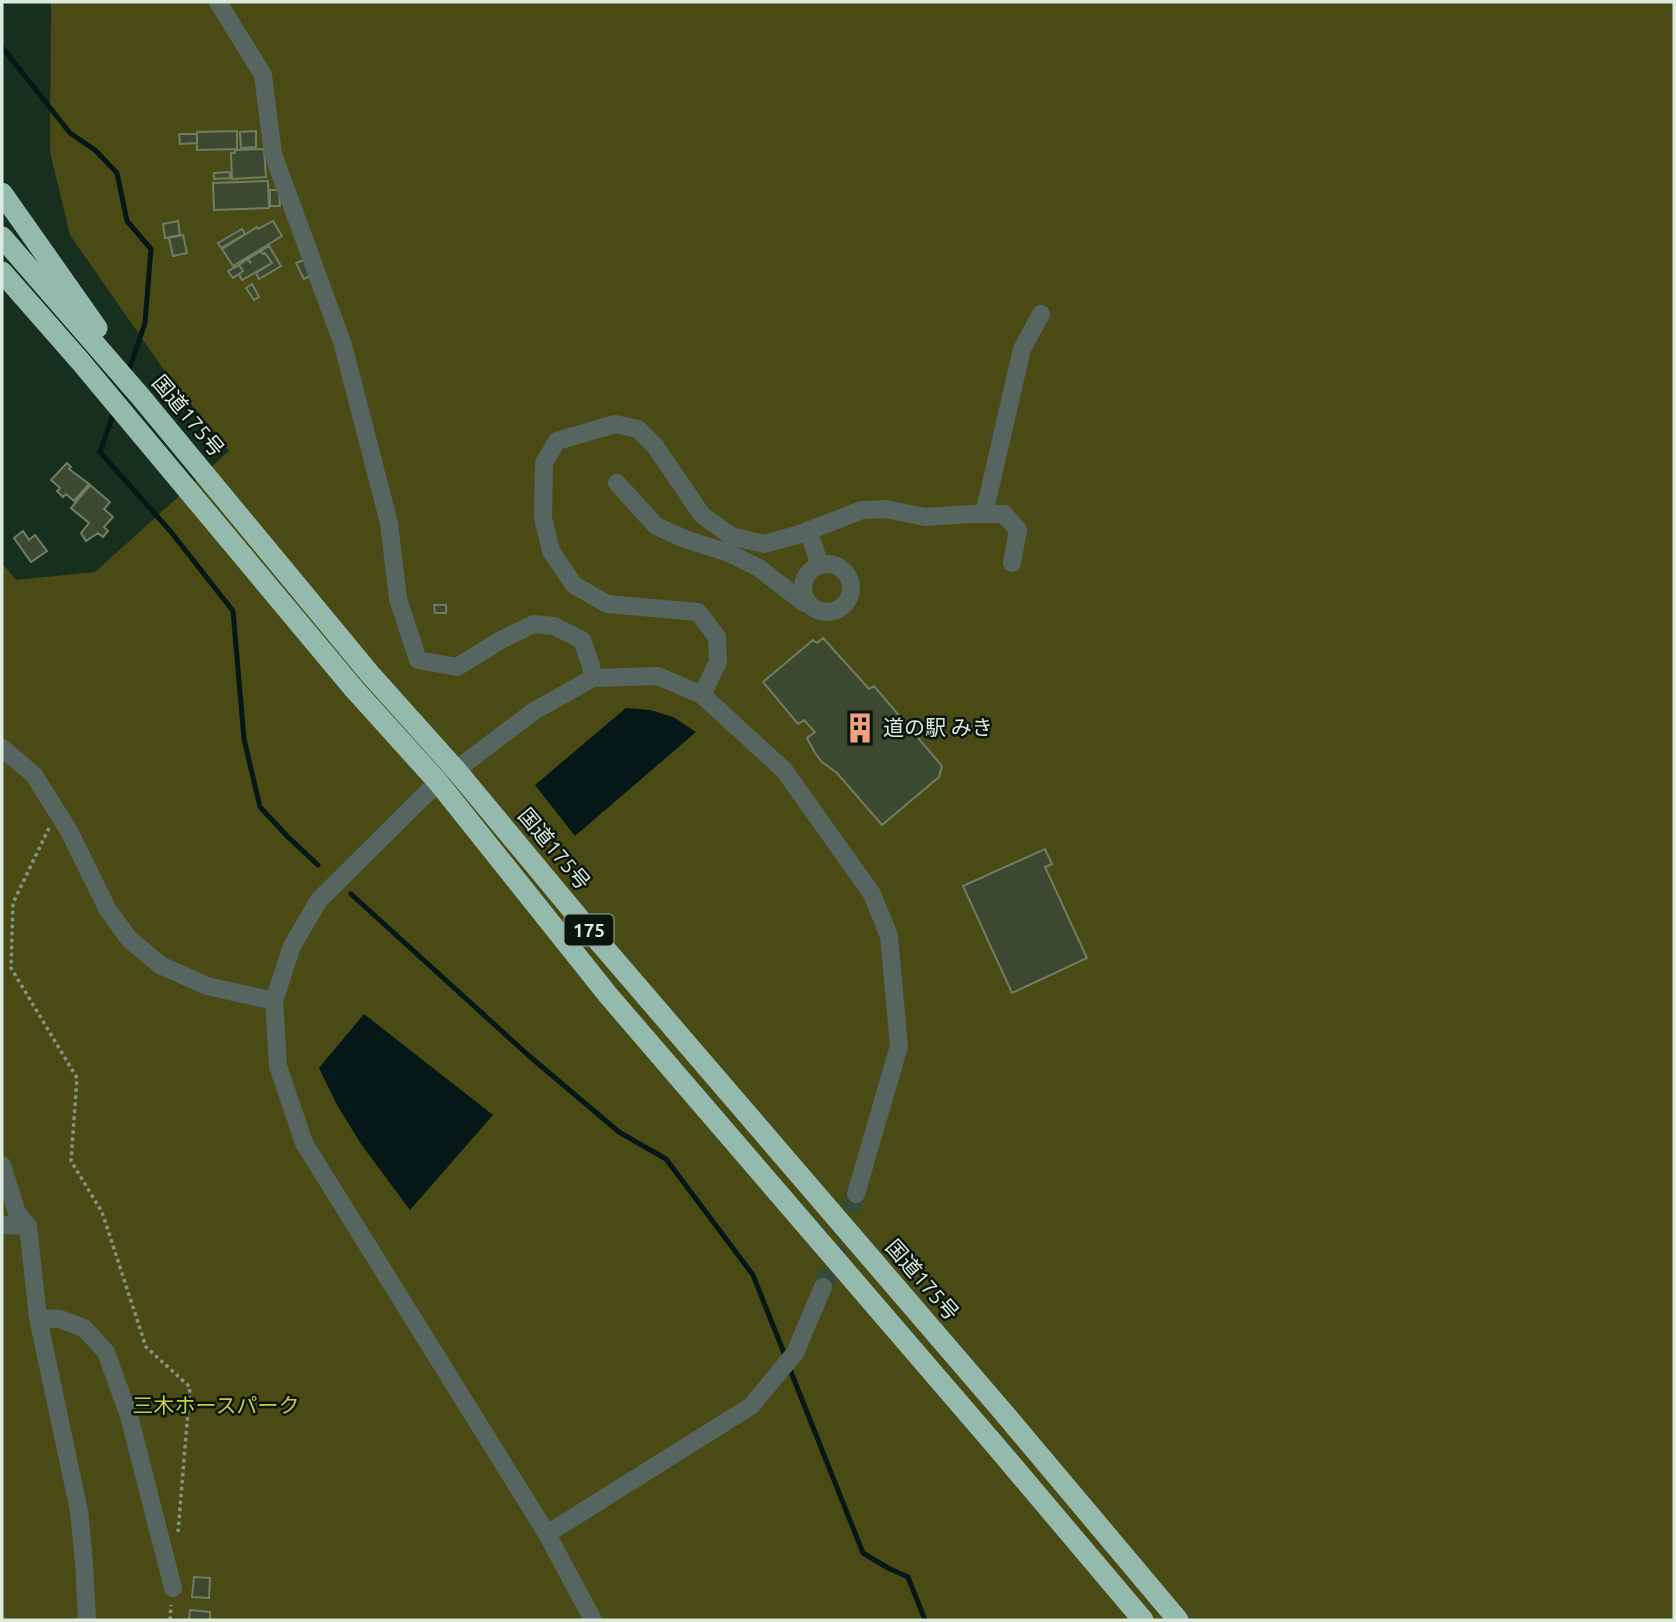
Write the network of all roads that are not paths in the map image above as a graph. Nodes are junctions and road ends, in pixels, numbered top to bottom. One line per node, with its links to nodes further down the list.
1 (218, 2): 13 (street)
2 (2, 193): 6 (highway)
3 (2, 237): 6 (highway, 国道175号 / 175)
4 (2, 272): 17 (highway, 175)
5 (1041, 314): 8 (street)
6 (140, 396): 16 (highway, 国道175号 / 175)
7 (617, 483): 12 (street)
8 (984, 514): 9 (street); 10 (street)
9 (808, 530): 11 (street); 14 (street)
10 (1012, 563)
11 (820, 565): 12 (street); 12 (street)
12 (810, 605)
13 (593, 678): 14 (street); 16 (street)
14 (702, 695): 20 (street)
15 (2, 748): 18 (street)
16 (456, 770): 30 (highway, 国道175号 / 175)
17 (438, 782): 18 (street); 29 (highway, 175)
18 (274, 1001): 25 (street)
19 (2, 1165): 22 (street)
20 (856, 1194)
21 (2, 1225): 22 (street)
22 (28, 1226): 24 (street)
23 (823, 1287): 25 (street)
24 (38, 1318): 26 (street); 27 (street)
25 (547, 1534): 28 (street)
26 (173, 1588)
27 (87, 1620)
28 (593, 1620)
29 (1143, 1620)
30 (1178, 1620)

